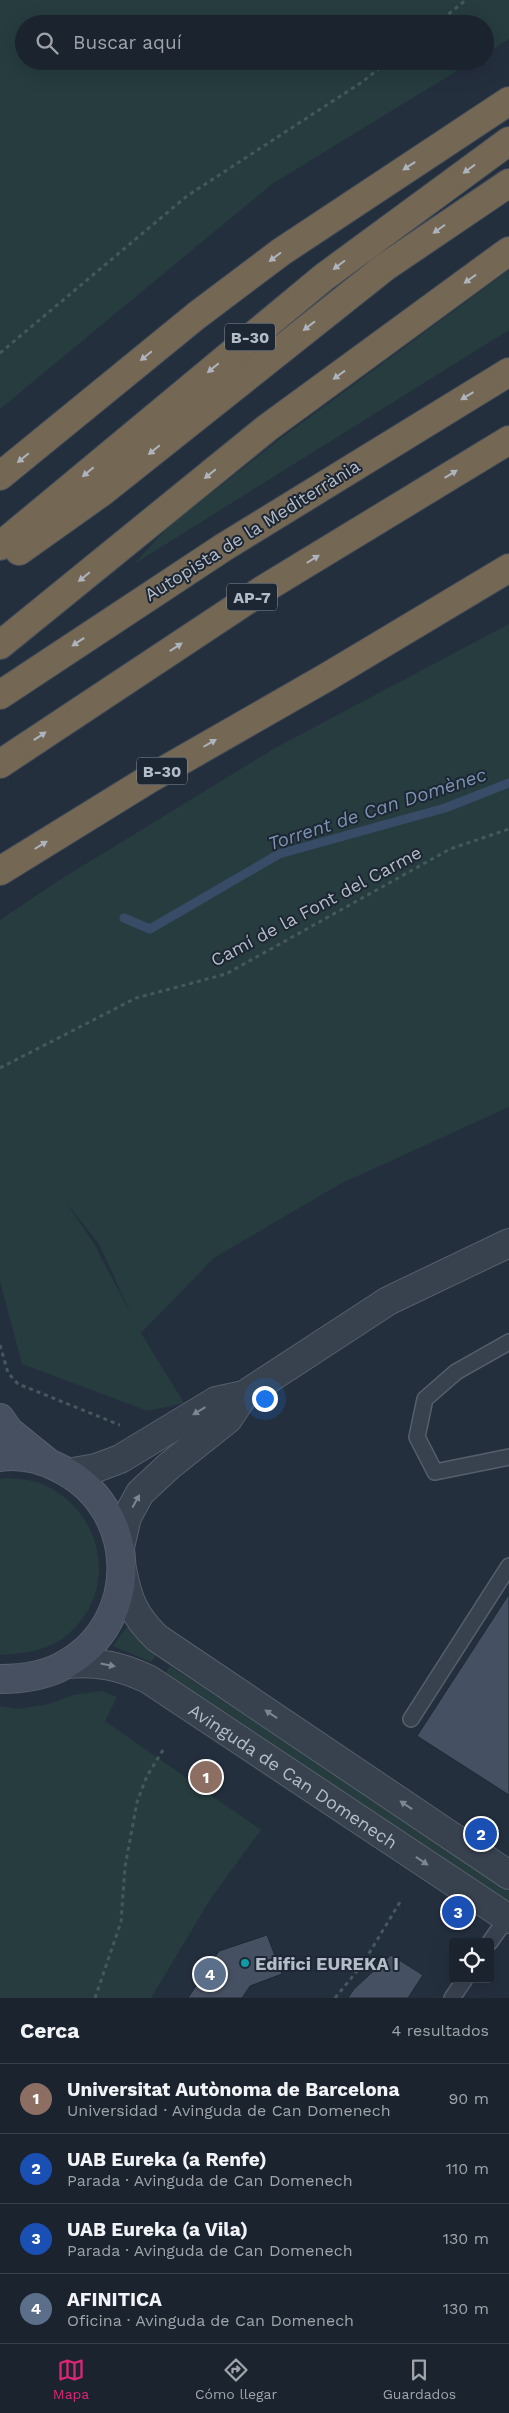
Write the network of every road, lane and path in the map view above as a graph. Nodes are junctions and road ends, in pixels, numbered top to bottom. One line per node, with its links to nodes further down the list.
1 (466, 0): 2 (path)
2 (447, 15)
3 (377, 70): 8 (path)
4 (509, 101): 11 (highway, one-way to 11)
5 (509, 140): 12 (highway, B-30, one-way to 12)
6 (509, 183): 13 (highway, one-way to 13)
7 (509, 250): 16 (highway, one-way to 16)
8 (0, 353)
9 (509, 372): 18 (highway, Autopista de la Mediterrània, one-way to 18)
10 (509, 440): 19 (highway, AP-7, one-way to 10)
11 (0, 476)
12 (0, 546)
13 (0, 565)
14 (509, 568): 17 (highway)
15 (509, 587): 17 (highway, B-30)
16 (0, 645)
17 (327, 677): 21 (highway, B-30, one-way to 17)
18 (0, 695)
19 (0, 764)
20 (509, 829): 22 (path, Camí de la Font del Carme)
21 (0, 871)
22 (0, 1068)
23 (509, 1243): 27 (street)
24 (509, 1342): 31 (lane)
25 (0, 1345): 26 (path)
26 (2, 1361): 29 (path)
27 (244, 1395): 32 (street, one-way to 32); 33 (street, one-way to 27)
28 (0, 1418): 32 (street)
29 (125, 1428)
30 (0, 1457): 32 (street)
31 (509, 1458)
32 (59, 1468): 33 (street)
33 (121, 1558): 35 (street); 39 (street, one-way to 33)
34 (509, 1566): 37 (lane)
35 (66, 1664): 36 (street); 41 (street, Avinguda de Can Domenech, one-way to 41)
36 (0, 1679)
37 (411, 1719)
38 (163, 1750): 44 (path)
39 (509, 1874)
40 (400, 1902): 45 (path)
41 (508, 1919): 42 (lane)
42 (493, 1938)
43 (462, 1983): 46 (lane)
44 (96, 1998)
45 (335, 1998)
46 (452, 1998)

